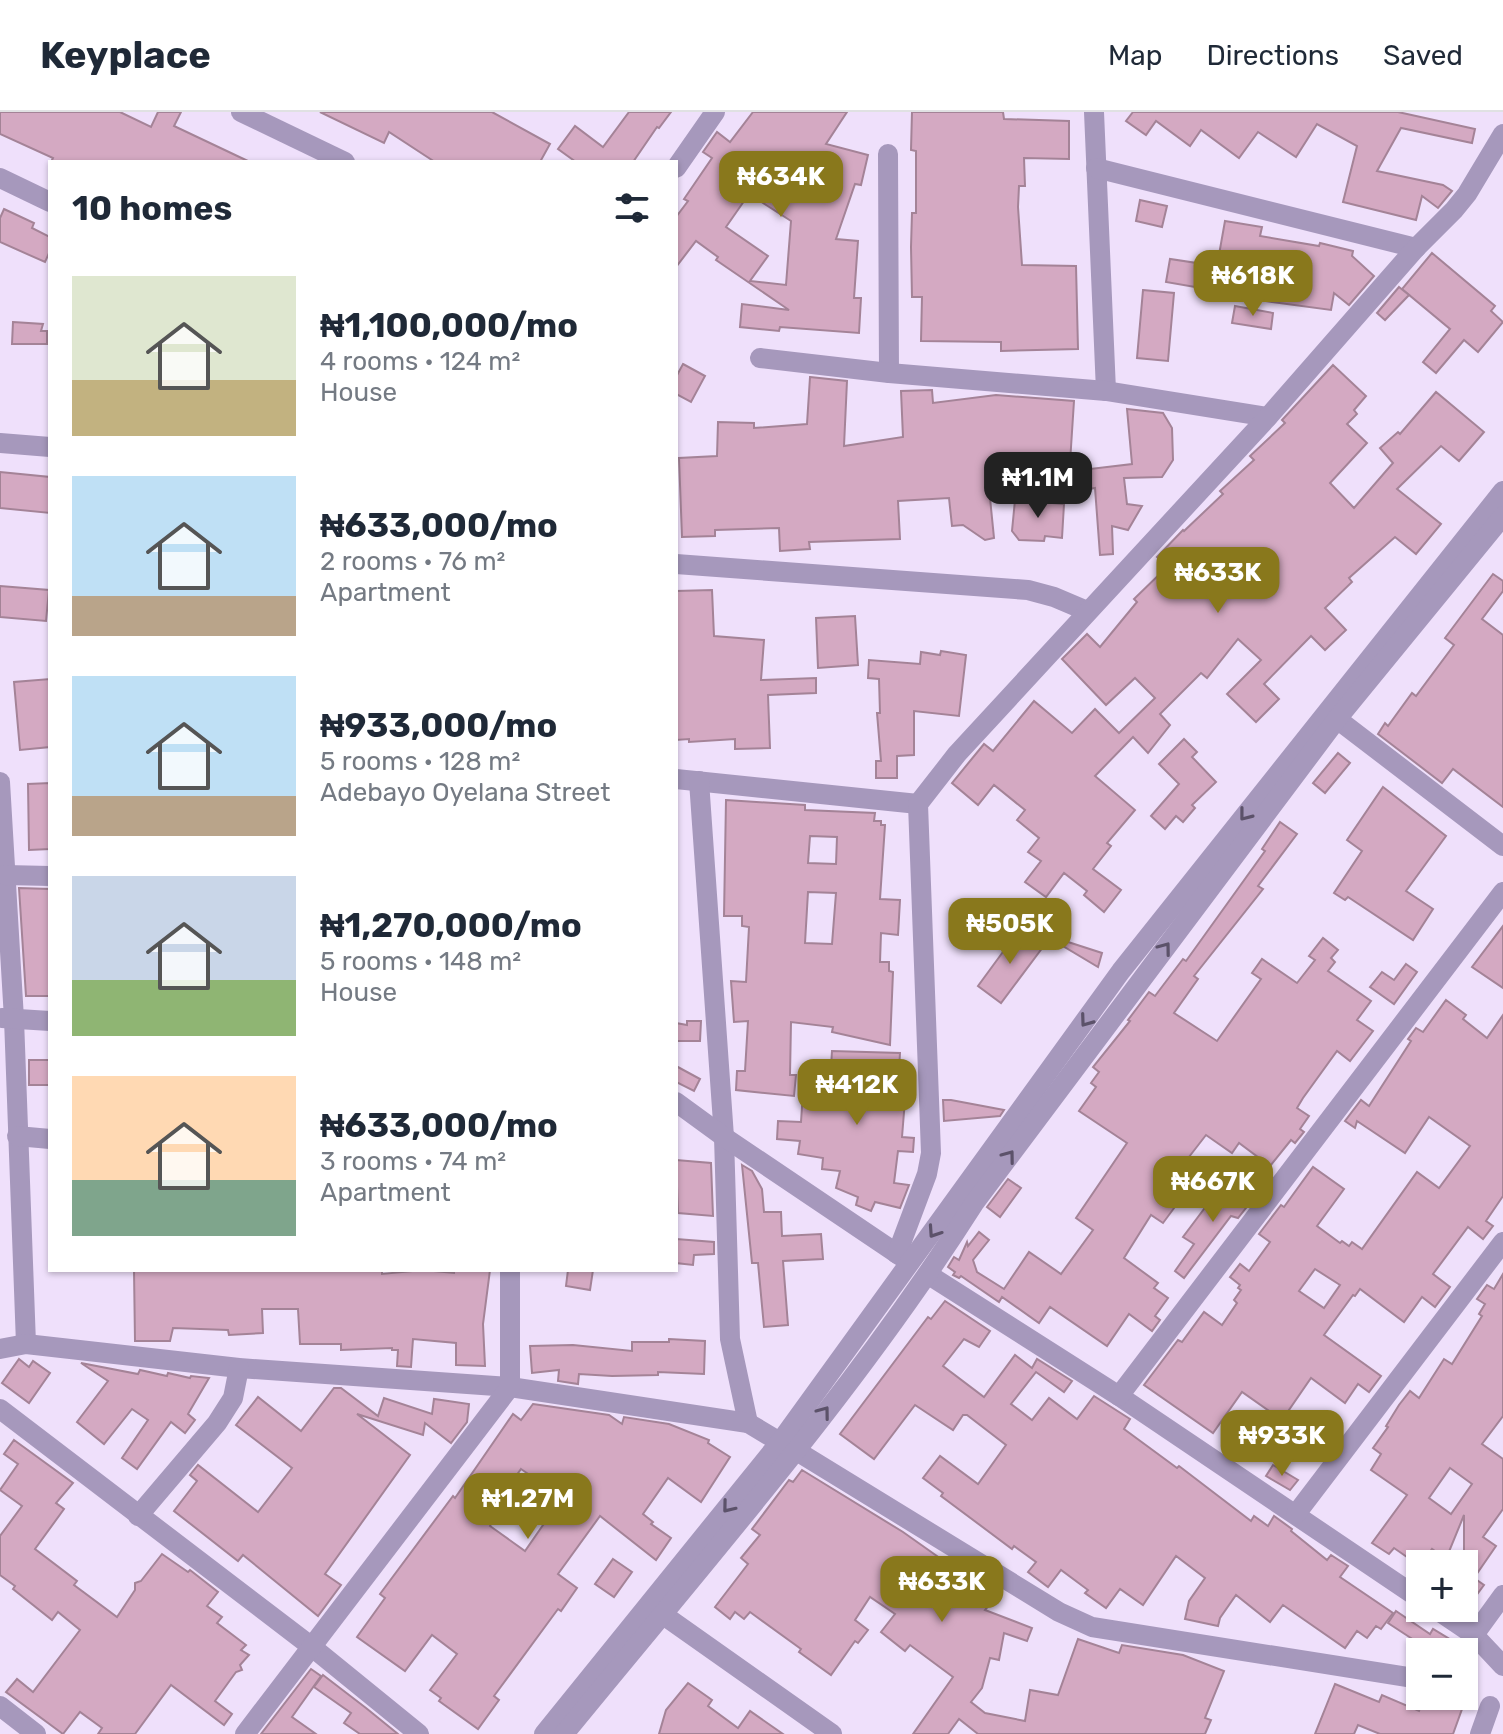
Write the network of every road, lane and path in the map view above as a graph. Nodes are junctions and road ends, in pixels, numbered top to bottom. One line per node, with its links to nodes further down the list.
1 (241, 112): 6 (street)
2 (715, 112): 7 (street)
3 (1094, 112): 8 (street)
4 (1503, 134): 11 (street)
5 (888, 154): 13 (street)
6 (341, 160)
7 (678, 165)
8 (1096, 168): 11 (street); 14 (street)
9 (0, 178): 10 (street)
10 (48, 201)
11 (1416, 248): 15 (street)
12 (760, 358): 13 (street)
13 (889, 373): 14 (street)
14 (1106, 391): 15 (street)
15 (1268, 417): 21 (street)
16 (0, 443): 17 (street)
17 (48, 447)
18 (1503, 491): 31 (street, one-way to 31)
19 (1503, 516): 22 (street)
20 (678, 564): 21 (street)
21 (1087, 611): 26 (street)
22 (1337, 719): 27 (street); 31 (street)
23 (678, 779): 24 (street)
24 (699, 781): 26 (street); 36 (street)
25 (0, 782): 28 (street)
26 (918, 804): 39 (street)
27 (1503, 846)
28 (5, 875): 29 (street); 32 (street)
29 (48, 876)
30 (1503, 892): 45 (street)
31 (1185, 906): 39 (street)
32 (7, 1018): 33 (street); 35 (street)
33 (48, 1021)
34 (678, 1103): 36 (street)
35 (17, 1136): 37 (street); 41 (street)
36 (724, 1137): 39 (street); 47 (street)
37 (48, 1139)
38 (1503, 1242): 50 (street)
39 (913, 1264): 45 (street); 48 (street)
40 (510, 1272): 44 (street)
41 (26, 1344): 42 (street); 43 (street)
42 (0, 1349)
43 (239, 1368): 44 (street); 51 (street)
44 (510, 1387): 47 (street); 57 (street)
45 (1119, 1396): 50 (street)
46 (0, 1409): 51 (street)
47 (748, 1423): 48 (street)
48 (788, 1446): 49 (street); 59 (street)
49 (760, 1481): 54 (street); 65 (street, one-way to 65)
50 (1296, 1514): 52 (street)
51 (138, 1516): 57 (street)
52 (1406, 1589)
53 (1503, 1595): 56 (street)
54 (662, 1614): 66 (street); 67 (street)
55 (1455, 1622): 56 (street)
56 (1474, 1635): 58 (street)
57 (312, 1647): 63 (street); 64 (street)
58 (1503, 1666)
59 (1406, 1677)
60 (0, 1706): 62 (street)
61 (1490, 1706): 68 (street)
62 (36, 1734)
63 (245, 1734)
64 (419, 1734)
65 (544, 1734)
66 (564, 1734)
67 (832, 1734)
68 (1480, 1734)

